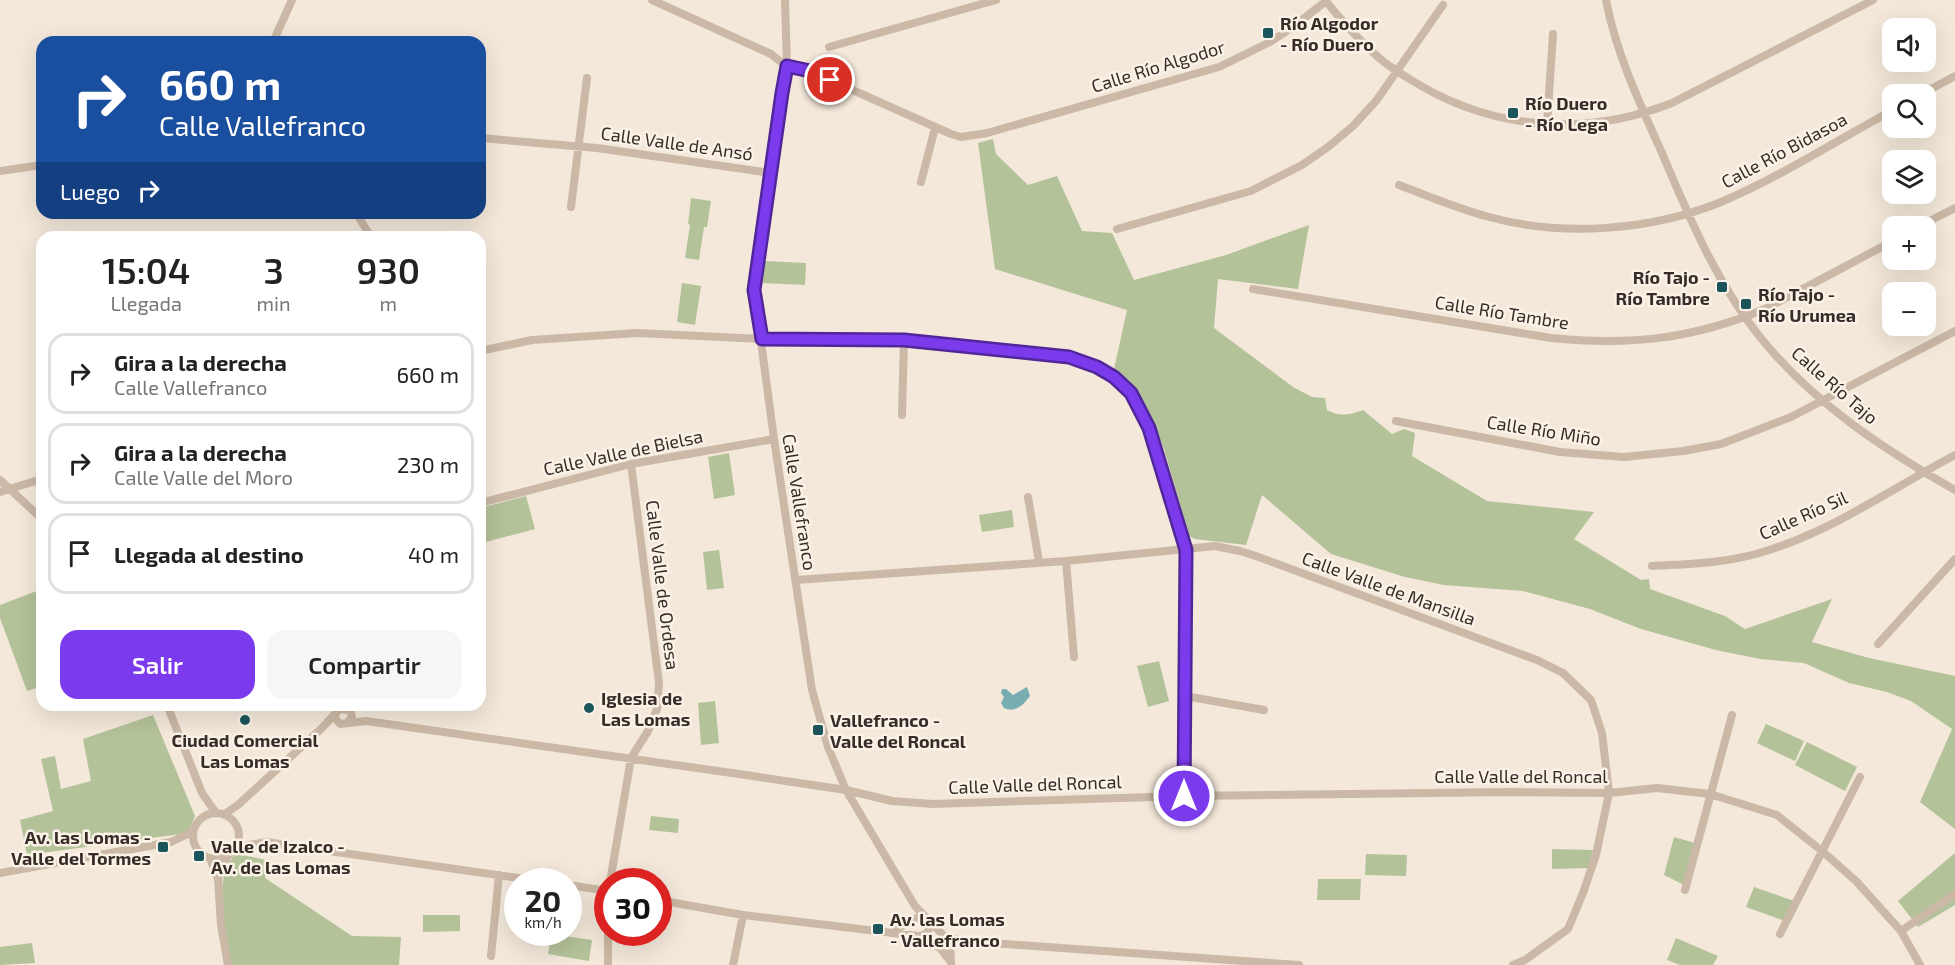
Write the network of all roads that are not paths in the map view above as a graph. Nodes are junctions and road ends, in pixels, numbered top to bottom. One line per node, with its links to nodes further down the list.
1 (292, 0): 10 (street)
2 (652, 0): 12 (street, Calle Río Algodor)
3 (785, 0): 12 (street, Calle Vallefranco)
4 (996, 0): 11 (street)
5 (1606, 0): 17 (street, Calle Río Tajo)
6 (1872, 0): 17 (street)
7 (1326, 1): 13 (street); 20 (street, Calle Río Algodor)
8 (1443, 5): 13 (street)
9 (1552, 34): 19 (street)
10 (276, 36)
11 (829, 47)
12 (787, 66): 20 (street, Calle Río Algodor); 25 (street, Calle Vallefranco)
13 (1397, 71): 19 (street); 32 (street)
14 (1955, 76): 16 (street)
15 (587, 78): 22 (street, Calle Valle de Ansó)
16 (1936, 86)
17 (1644, 114): 19 (street); 30 (street, Calle Río Tajo)
18 (1882, 116): 30 (street, Calle Río Bidasoa)
19 (1547, 125)
20 (935, 128): 26 (street)
21 (486, 139): 22 (street, Calle Valle de Ansó)
22 (578, 147): 25 (street, Calle Valle de Ansó); 28 (street, Calle Valle de Ansó)
23 (36, 166): 24 (street)
24 (0, 171)
25 (771, 173): 37 (street, Calle Vallefranco)
26 (921, 182)
27 (1399, 185): 30 (street, Calle Río Bidasoa)
28 (572, 207)
29 (1955, 208): 31 (street)
30 (1688, 213): 35 (street, Calle Río Tajo)
31 (1936, 218)
32 (1117, 229)
33 (1882, 247): 35 (street, Calle Río Tambre)
34 (1253, 289): 35 (street, Calle Río Tambre)
35 (1746, 317): 40 (street, Calle Río Tajo)
36 (1955, 331): 40 (street, Calle Río Miño)
37 (762, 339): 38 (street); 39 (street); 43 (street, Calle Vallefranco)
38 (904, 340): 41 (street); 54 (street)
39 (486, 350)
40 (1822, 401): 42 (street, Calle Río Miño); 46 (street, Calle Río Tajo)
41 (902, 415)
42 (1396, 421)
43 (774, 439): 45 (street, Calle Valle de Bielsa); 59 (street, Calle Vallefranco)
44 (1955, 455): 46 (street, Calle Río Sil)
45 (631, 464): 52 (street, Calle Valle de Bielsa); 73 (street, Calle Valle de Ordesa)
46 (1923, 472): 49 (street, Calle Río Tajo); 58 (street, Calle Río Sil)
47 (0, 480): 50 (street)
48 (36, 481): 50 (street)
49 (1955, 490)
50 (4, 491): 53 (street)
51 (1028, 497): 57 (street)
52 (486, 501)
53 (36, 515)
54 (1186, 550): 56 (street, Calle Valle de Mansilla); 62 (street); 77 (street, Calle Valle de Mansilla)
55 (1955, 558): 60 (street)
56 (1066, 561): 57 (street, Calle Valle de Mansilla); 61 (street)
57 (1039, 562): 59 (street, Calle Valle de Mansilla)
58 (1652, 566)
59 (796, 580): 75 (street, Calle Vallefranco)
60 (1878, 644)
61 (1074, 657)
62 (1185, 696): 63 (street); 79 (street)
63 (1264, 710)
64 (169, 711): 76 (street)
65 (343, 711): 71 (street)
66 (343, 711): 72 (street)
67 (346, 711): 71 (street)
68 (348, 711): 70 (street, Calle Valle del Roncal)
69 (1732, 715): 78 (street)
70 (366, 721): 71 (street, Calle Valle del Roncal); 73 (street, Calle Valle del Roncal)
71 (344, 723): 72 (street, Calle Valle del Roncal)
72 (321, 729): 80 (street)
73 (631, 758): 75 (street, Calle Valle del Roncal); 93 (street, Calle Valle de Ordesa)
74 (1860, 777): 90 (street)
75 (846, 790): 79 (street, Calle Valle del Roncal); 102 (street, Calle Vallefranco)
76 (202, 793): 81 (street); 82 (street)
77 (1610, 794): 78 (street, Calle Valle del Roncal); 79 (street, Calle Valle del Roncal); 118 (street)
78 (1710, 794): 90 (street, Calle Valle del Roncal); 98 (street)
79 (1184, 796)
80 (240, 803): 81 (street); 83 (street)
81 (220, 813): 82 (street); 83 (street)
82 (206, 815): 84 (street)
83 (235, 822): 85 (street)
84 (192, 832): 86 (street); 88 (street)
85 (241, 834): 87 (street); 89 (street)
86 (171, 842): 88 (street); 94 (street)
87 (266, 842): 89 (street); 95 (street)
88 (195, 846): 92 (street)
89 (239, 847): 91 (street)
90 (1822, 851): 105 (street, Calle Valle del Roncal); 106 (street)
91 (227, 857): 92 (street); 97 (street)
92 (210, 858): 97 (street)
93 (612, 868)
94 (0, 873)
95 (499, 875): 96 (street); 111 (street)
96 (504, 876)
97 (218, 879): 115 (street)
98 (1685, 890)
99 (1955, 894): 105 (street)
100 (672, 902): 101 (street)
101 (743, 915): 104 (street); 116 (street)
102 (927, 920): 103 (street); 107 (street); 108 (street, Calle Vallefranco)
103 (909, 924): 104 (street); 107 (street)
104 (891, 932): 107 (street)
105 (1901, 932): 119 (street, Calle Valle del Roncal)
106 (1780, 934)
107 (920, 936): 110 (street)
108 (948, 941): 110 (street); 112 (street); 114 (street)
109 (608, 946): 113 (street)
110 (940, 948): 114 (street)
111 (491, 956)
112 (1197, 962): 117 (street)
113 (608, 964)
114 (952, 964)
115 (228, 965)
116 (733, 965)
117 (1299, 965)
118 (1513, 965)
119 (1920, 965)

